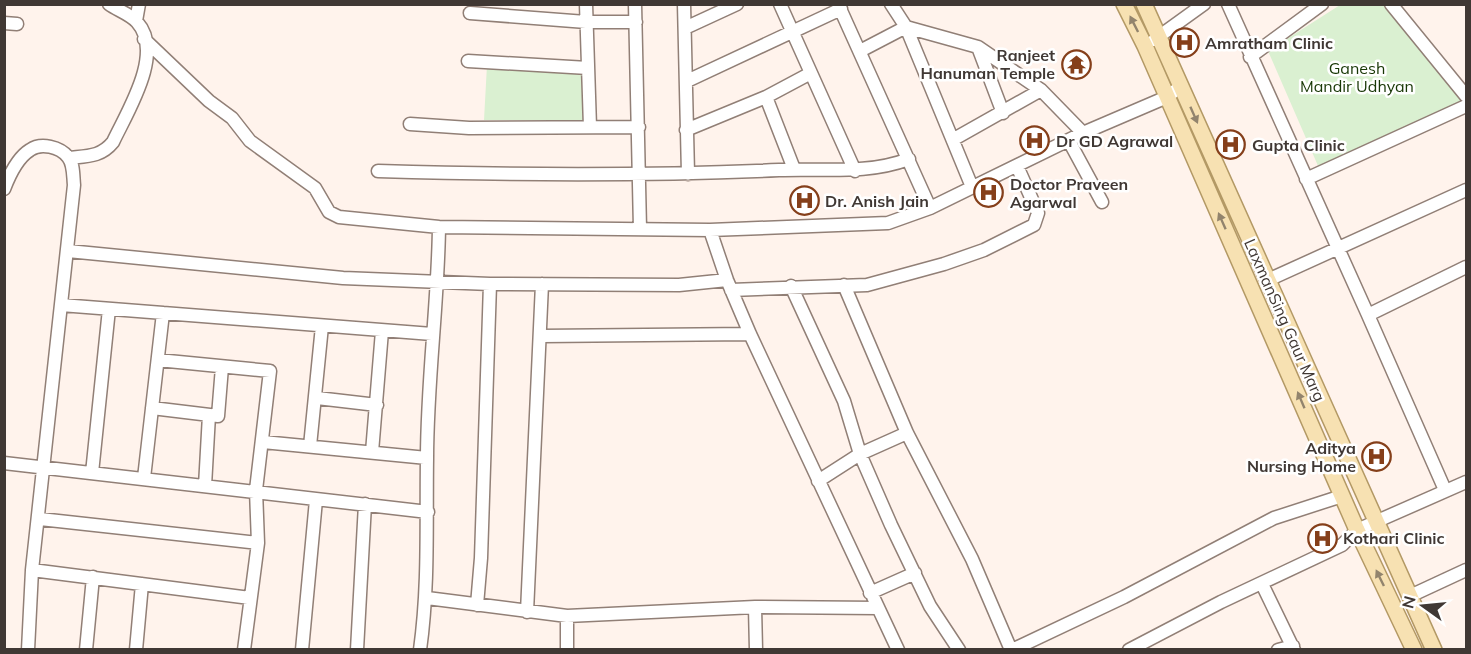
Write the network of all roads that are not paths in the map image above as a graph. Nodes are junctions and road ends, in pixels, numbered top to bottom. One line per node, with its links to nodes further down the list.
1 (109, 4): 17 (street)
2 (139, 4): 17 (street)
3 (586, 4): 18 (street)
4 (635, 4): 19 (street)
5 (684, 4): 21 (street)
6 (737, 4): 21 (street)
7 (780, 4): 22 (street)
8 (891, 4): 20 (street)
9 (1124, 4): 25 (main road, LaxmanSing Gaur Marg, one-way to 9)
10 (1144, 4): 23 (main road, LaxmanSing Gaur Marg)
11 (1204, 4): 23 (street)
12 (1228, 4): 28 (street)
13 (1322, 4): 28 (street)
14 (1391, 4): 35 (street)
15 (840, 7): 22 (street); 27 (street)
16 (470, 13): 18 (street)
17 (136, 21): 24 (street)
18 (586, 22): 19 (street); 30 (street)
19 (636, 22): 42 (street)
20 (906, 27): 26 (street); 27 (street); 45 (street)
21 (685, 28): 32 (street)
22 (792, 31): 31 (street); 32 (street)
23 (1159, 37): 25 (street); 33 (main road, LaxmanSing Gaur Marg)
24 (144, 39): 47 (street); 61 (street)
25 (1145, 46): 37 (main road, LaxmanSing Gaur Marg)
26 (978, 47): 34 (street); 39 (street)
27 (860, 51): 48 (street)
28 (1250, 57): 55 (street)
29 (468, 61): 30 (street)
30 (588, 68): 41 (street)
31 (811, 74): 36 (street); 52 (street)
32 (687, 81): 43 (street)
33 (1181, 86): 37 (street); 67 (main road, LaxmanSing Gaur Marg, one-way to 67)
34 (1041, 90): 39 (street); 44 (street)
35 (1467, 96)
36 (766, 97): 43 (street); 50 (street)
37 (1167, 97): 44 (street); 104 (main road, LaxmanSing Gaur Marg, one-way to 37)
38 (1467, 106): 55 (street)
39 (1003, 113): 45 (street)
40 (410, 124): 41 (street)
41 (590, 127): 42 (street)
42 (639, 127): 54 (street)
43 (686, 130): 53 (street)
44 (1083, 133): 46 (street)
45 (954, 139): 56 (street)
46 (1069, 141): 49 (street); 59 (street)
47 (69, 158): 57 (street); 65 (street)
48 (909, 159): 52 (street); 60 (street)
49 (1017, 166): 56 (street); 72 (street)
50 (794, 169): 52 (street); 53 (street)
51 (378, 171): 54 (street)
52 (855, 171)
53 (688, 174): 54 (street)
54 (640, 175): 62 (street)
55 (1306, 179): 64 (street)
56 (972, 187): 60 (street)
57 (4, 189)
58 (1467, 190): 64 (street)
59 (1102, 201)
60 (930, 208): 63 (street)
61 (439, 227): 62 (street); 68 (street)
62 (640, 229): 63 (street)
63 (710, 230): 71 (street)
64 (1338, 248): 67 (street); 77 (street)
65 (68, 251): 68 (street); 74 (street)
66 (1467, 267): 77 (street)
67 (1268, 280): 109 (main road, LaxmanSing Gaur Marg)
68 (438, 283): 69 (street); 80 (street)
69 (490, 284): 70 (street); 122 (street)
70 (542, 284): 71 (street); 82 (street)
71 (729, 285): 73 (street); 81 (street)
72 (844, 285): 73 (street); 89 (street)
73 (791, 286): 93 (street)
74 (61, 305): 75 (street); 96 (street)
75 (109, 309): 76 (street); 97 (street)
76 (163, 314): 78 (street); 83 (street)
77 (1368, 315): 103 (street)
78 (322, 326): 79 (street); 85 (street)
79 (382, 331): 80 (street); 86 (street)
80 (432, 334): 94 (street)
81 (750, 334): 82 (street); 99 (street)
82 (542, 336): 125 (street)
83 (158, 360): 84 (street); 87 (street)
84 (222, 367): 88 (street); 90 (street)
85 (317, 398): 86 (street); 91 (street)
86 (377, 405): 92 (street)
87 (152, 408): 88 (street); 98 (street)
88 (209, 415): 101 (street)
89 (907, 434): 93 (street); 139 (street)
90 (263, 442): 91 (street); 102 (street)
91 (310, 446): 92 (street)
92 (372, 452): 94 (street)
93 (860, 454): 99 (street); 114 (street)
94 (427, 458): 107 (street)
95 (4, 463): 96 (street)
96 (45, 468): 97 (street); 108 (street)
97 (92, 473): 98 (street)
98 (144, 478): 101 (street)
99 (818, 481): 118 (street)
100 (1467, 482): 103 (street)
101 (205, 486): 102 (street)
102 (256, 490): 105 (street); 111 (street)
103 (1445, 490): 109 (street)
104 (1342, 496): 110 (main road, LaxmanSing Gaur Marg); 139 (street)
105 (316, 501): 106 (street); 132 (street)
106 (365, 504): 107 (street); 133 (street)
107 (428, 512): 121 (street)
108 (40, 519): 111 (street); 112 (street)
109 (1377, 521): 110 (street); 119 (main road, LaxmanSing Gaur Marg)
110 (1357, 530): 117 (street); 142 (main road, LaxmanSing Gaur Marg, one-way to 110)
111 (258, 543): 120 (street)
112 (33, 570): 115 (street); 128 (street)
113 (1467, 570): 119 (street)
114 (915, 573): 118 (street); 138 (street)
115 (93, 577): 116 (street); 129 (street)
116 (142, 584): 120 (street); 130 (street)
117 (1263, 584): 127 (street); 140 (street)
118 (870, 593): 124 (street)
119 (1410, 596): 143 (main road, LaxmanSing Gaur Marg)
120 (250, 597): 131 (street)
121 (427, 598): 122 (street); 134 (street)
122 (477, 605): 125 (street)
123 (755, 607): 124 (street); 126 (street); 136 (street)
124 (878, 608): 137 (street)
125 (527, 612): 126 (street)
126 (567, 616): 135 (street)
127 (1293, 648): 141 (street)
128 (28, 650)
129 (86, 650)
130 (136, 650)
131 (244, 650)
132 (302, 650)
133 (357, 650)
134 (420, 650)
135 (567, 650)
136 (756, 650)
137 (898, 650)
138 (959, 650)
139 (1012, 650)
140 (1129, 650)
141 (1278, 650)
142 (1414, 650)
143 (1434, 650)

